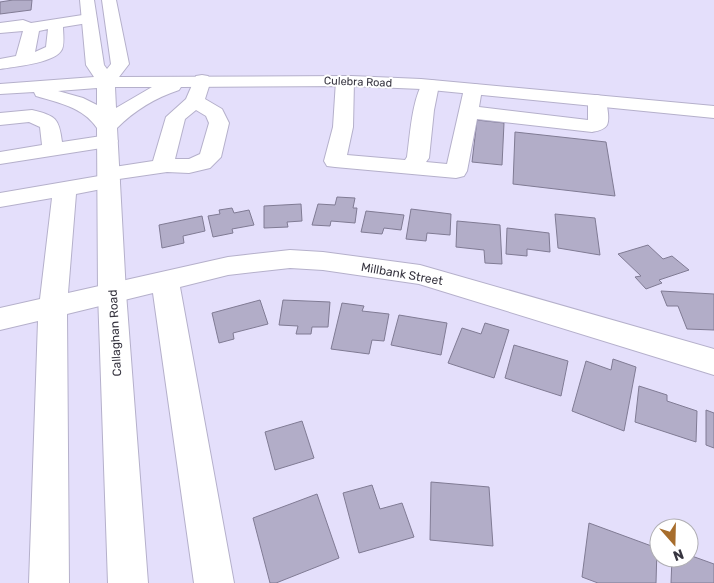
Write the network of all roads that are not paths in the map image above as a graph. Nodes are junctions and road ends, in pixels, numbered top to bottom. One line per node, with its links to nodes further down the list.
1 (87, 0): 3 (main road, Callaghan Road)
2 (109, 0): 9 (main road)
3 (89, 19): 4 (main road); 8 (main road, Callaghan Road)
4 (56, 23): 6 (main road); 10 (main road)
5 (0, 28): 6 (main road)
6 (31, 28): 7 (main road); 10 (main road)
7 (0, 32)
8 (92, 47): 14 (main road, Callaghan Road); 16 (main road)
9 (119, 56): 12 (main road); 14 (main road)
10 (22, 60): 11 (main road)
11 (0, 64)
12 (199, 80): 13 (main road, Culebra Road); 14 (main road, Culebra Road); 19 (main road); 24 (main road)
13 (345, 81): 15 (main road, Culebra Road); 28 (main road)
14 (106, 82): 16 (main road, Culebra Road); 24 (main road, Callaghan Road)
15 (430, 85): 18 (main road, Culebra Road); 28 (main road)
16 (22, 87): 17 (main road, Culebra Road); 24 (main road)
17 (0, 89)
18 (473, 89): 20 (main road, Culebra Road); 21 (main road)
19 (195, 101): 27 (main road); 27 (main road)
20 (597, 101): 21 (main road); 22 (main road, Culebra Road)
21 (468, 112): 28 (main road)
22 (714, 112)
23 (0, 119): 25 (main road)
24 (108, 134): 25 (main road); 29 (main road, Callaghan Road)
25 (53, 150): 26 (main road)
26 (0, 158)
27 (163, 166): 29 (main road)
28 (411, 166)
29 (109, 178): 30 (main road); 33 (main road, Callaghan Road)
30 (66, 189): 31 (main road); 34 (main road)
31 (0, 200)
32 (165, 281): 33 (main road, Millbank Street); 36 (main road, Millbank Street); 39 (main road)
33 (112, 293): 34 (main road, Millbank Street); 38 (main road, Callaghan Road)
34 (53, 307): 35 (main road, Millbank Street); 37 (main road)
35 (0, 319)
36 (714, 362)
37 (49, 583)
38 (128, 583)
39 (214, 583)

